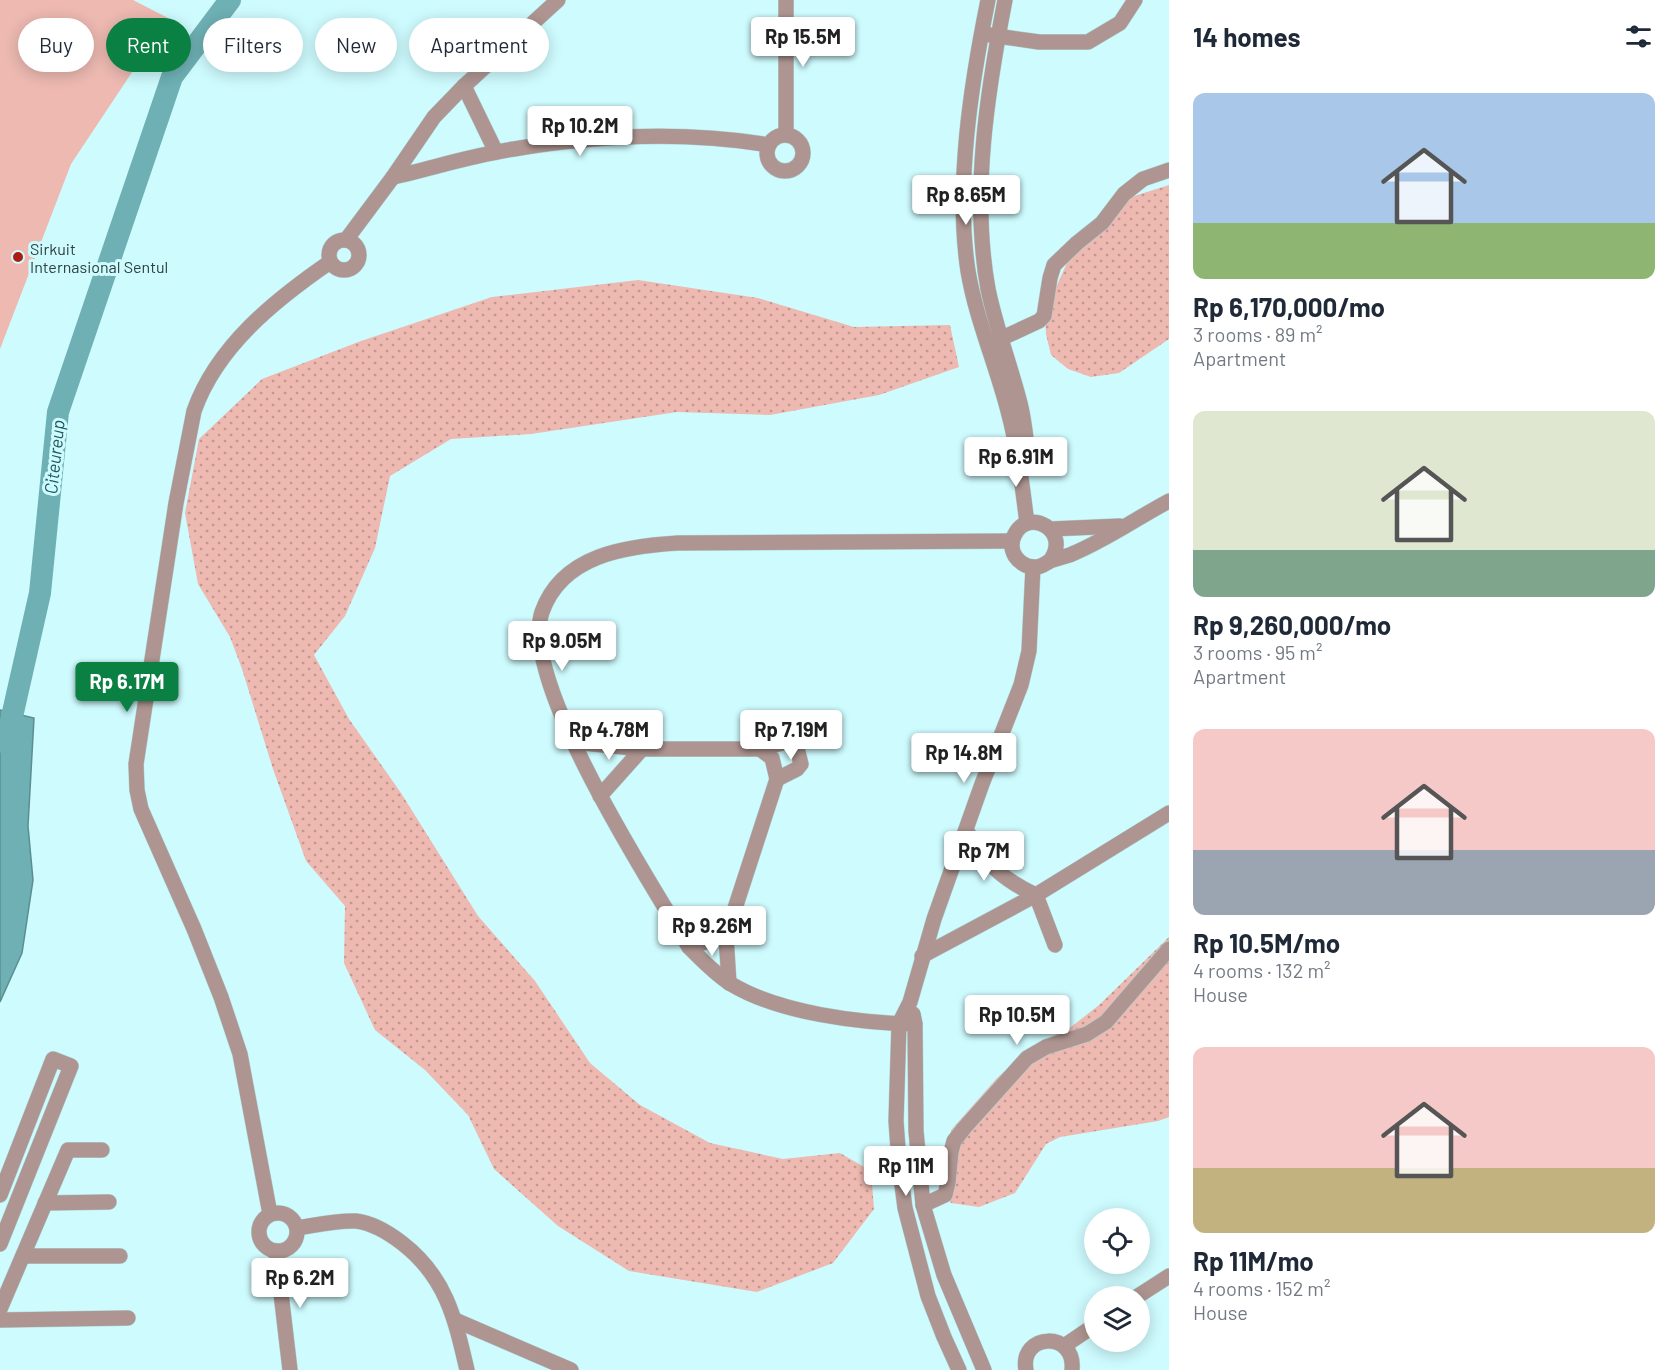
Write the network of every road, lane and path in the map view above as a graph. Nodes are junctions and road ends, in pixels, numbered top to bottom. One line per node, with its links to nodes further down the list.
1 (558, 0): 8 (street)
2 (786, 0): 9 (street)
3 (988, 0): 6 (street)
4 (1005, 0): 7 (street)
5 (1135, 0): 7 (street)
6 (981, 33): 7 (street); 18 (street)
7 (998, 36): 16 (street)
8 (464, 86): 11 (street); 13 (street)
9 (786, 135): 10 (street); 10 (street)
10 (769, 145): 11 (street)
11 (496, 152): 13 (street)
12 (1169, 170): 16 (street)
13 (393, 177): 14 (street)
14 (346, 240): 15 (street); 15 (street)
15 (330, 262): 46 (street)
16 (1000, 339): 18 (street)
17 (1169, 501): 19 (street)
18 (1032, 523): 20 (street); 21 (street)
19 (1125, 526): 20 (street); 22 (street)
20 (1051, 529): 22 (street)
21 (1012, 541): 23 (street); 24 (street)
22 (1050, 561): 23 (street)
23 (1033, 567): 30 (street)
24 (574, 742): 25 (street); 28 (street)
25 (642, 749): 26 (street); 28 (street)
26 (760, 749): 27 (street); 27 (street)
27 (777, 779): 32 (street)
28 (600, 796): 34 (street)
29 (1169, 813): 31 (street)
30 (966, 830): 31 (street); 36 (street)
31 (1036, 896): 33 (street); 36 (street)
32 (726, 936): 34 (street); 37 (street)
33 (1055, 945)
34 (689, 947): 37 (street)
35 (1169, 949): 45 (street)
36 (922, 956): 38 (street)
37 (729, 983): 39 (street)
38 (910, 1002): 39 (street); 40 (street)
39 (899, 1024): 40 (street); 63 (street)
40 (915, 1024): 45 (street)
41 (102, 1150): 44 (street)
42 (0, 1195): 48 (street)
43 (110, 1202): 44 (street)
44 (45, 1203): 50 (street)
45 (923, 1205): 64 (street)
46 (270, 1214): 47 (street); 49 (street)
47 (297, 1228): 49 (street); 57 (street)
48 (0, 1244)
49 (276, 1251): 60 (street)
50 (23, 1256): 51 (street); 54 (street)
51 (120, 1256)
52 (1169, 1276): 53 (street)
53 (1150, 1288)
54 (0, 1309)
55 (128, 1318): 56 (street)
56 (0, 1320)
57 (455, 1320): 61 (street); 62 (street)
58 (1084, 1332): 59 (street)
59 (1064, 1346): 65 (street); 66 (street)
60 (290, 1370)
61 (467, 1370)
62 (571, 1370)
63 (959, 1370)
64 (984, 1370)
65 (1026, 1370)
66 (1072, 1370)

